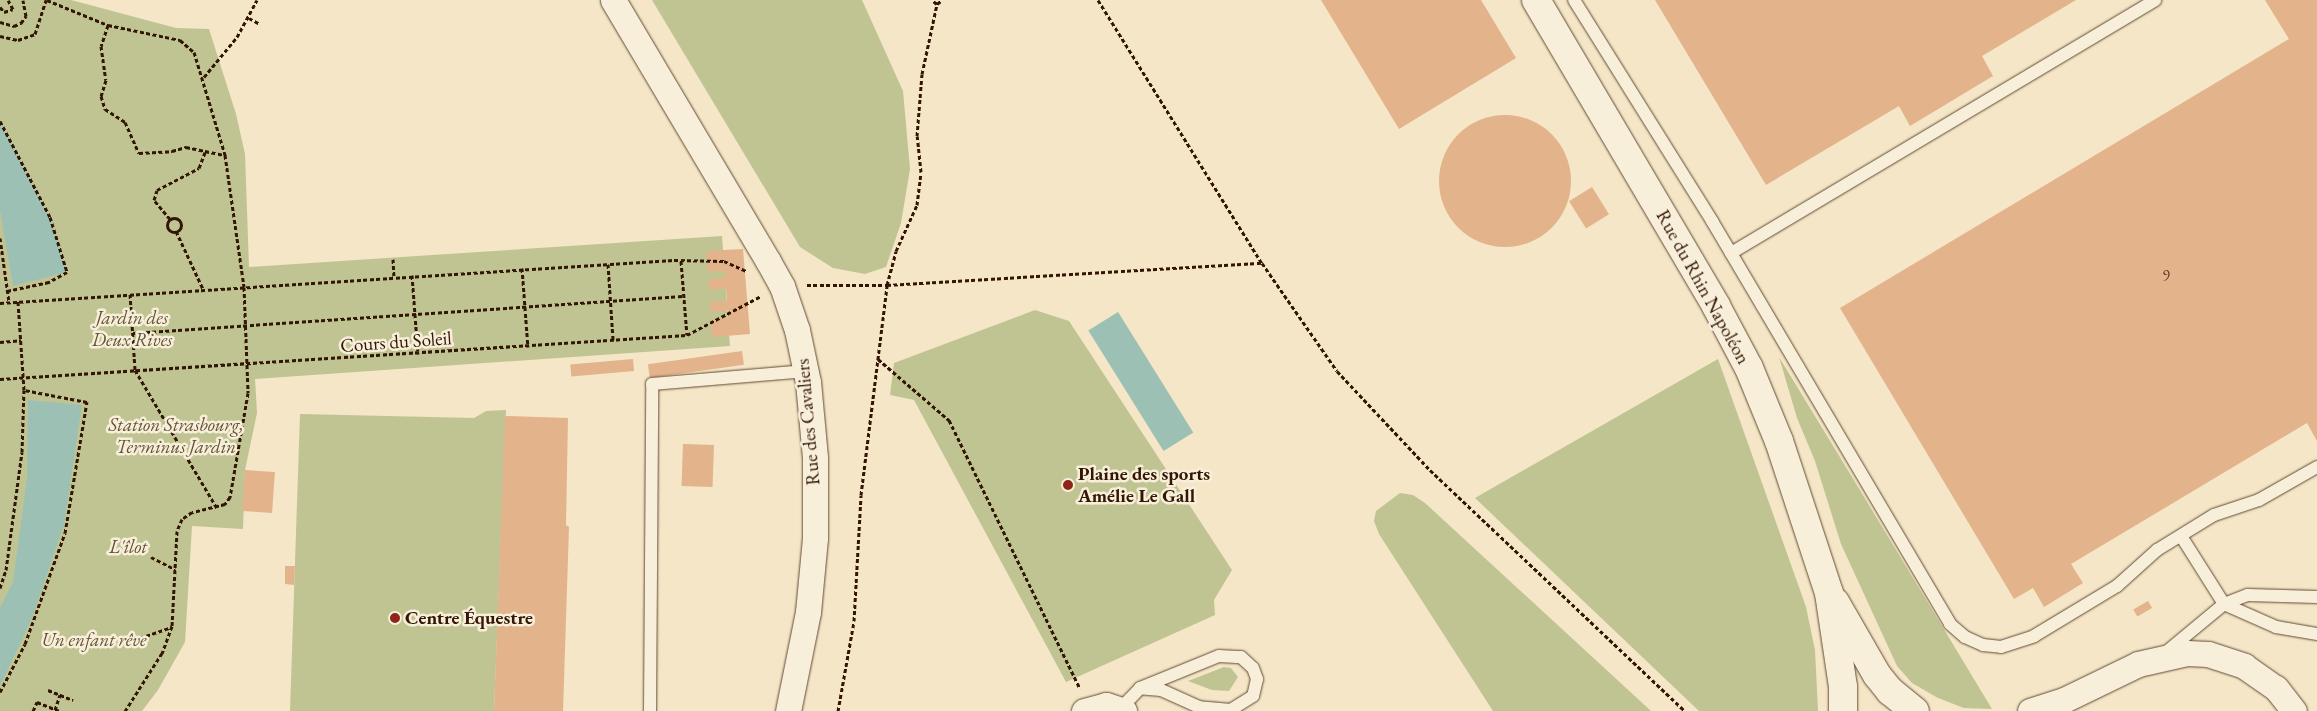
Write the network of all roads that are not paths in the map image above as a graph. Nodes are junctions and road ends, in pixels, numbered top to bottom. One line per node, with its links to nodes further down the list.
1 (613, 0): 6 (street, Rue des Cavaliers)
2 (1536, 0): 9 (main road, Rue du Rhin Napoléon)
3 (1574, 0): 5 (lane)
4 (2155, 0): 5 (lane)
5 (1731, 253): 8 (lane)
6 (806, 371): 18 (lane); 19 (street, Rue des Cavaliers)
7 (2317, 466): 8 (lane)
8 (2181, 536): 11 (lane)
9 (1829, 593): 20 (main road, Rue du Rhin Napoléon); 21 (main road, Rue du Rhin Napoléon)
10 (2317, 597): 11 (lane)
11 (2224, 604): 12 (lane); 13 (lane)
12 (2317, 634)
13 (2161, 658): 16 (street); 23 (street)
14 (1140, 688): 14 (lane); 17 (lane)
15 (1082, 700): 17 (street)
16 (2057, 705): 22 (street)
17 (1122, 710)
18 (650, 711)
19 (788, 711)
20 (1843, 711)
21 (1915, 711)
22 (2030, 711)
23 (2294, 711)

